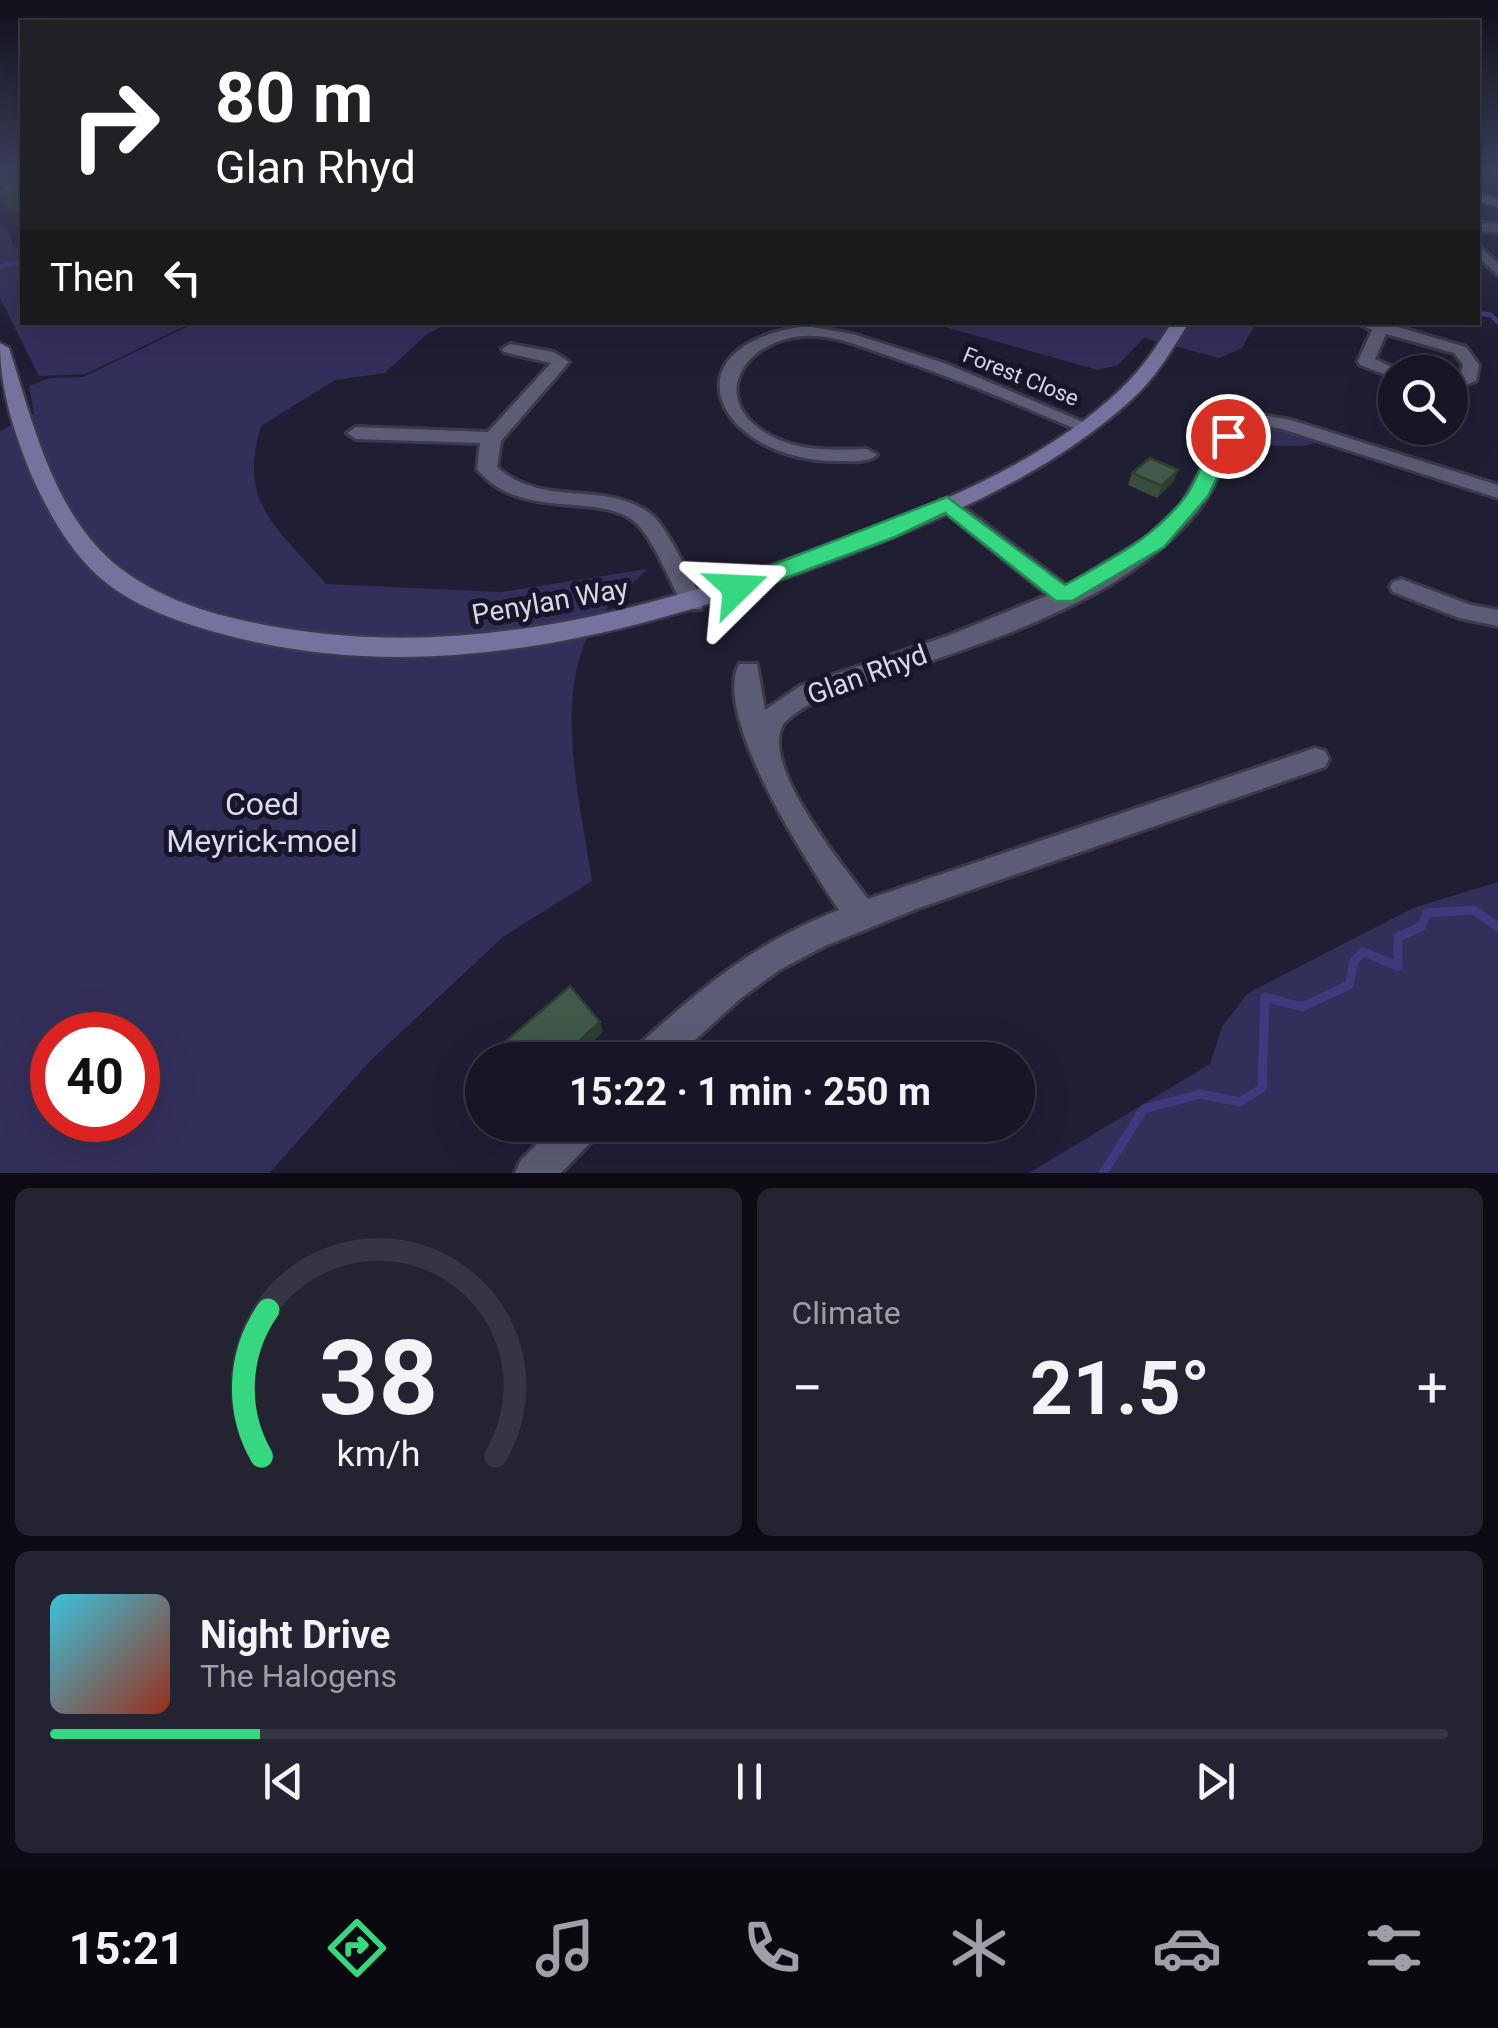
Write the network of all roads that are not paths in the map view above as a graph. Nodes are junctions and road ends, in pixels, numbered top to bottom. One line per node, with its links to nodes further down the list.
1 (1480, 251): 2 (street)
2 (1498, 271)
3 (1179, 325): 12 (street, Penylan Way)
4 (1369, 325): 5 (street)
5 (1380, 330): 7 (street); 9 (street)
6 (519, 354): 14 (street)
7 (1464, 355)
8 (2, 360): 20 (street, Penylan Way)
9 (1366, 361): 10 (street); 11 (street)
10 (1378, 366)
11 (1357, 380)
12 (1086, 427): 15 (street, Forest Close); 17 (street, Penylan Way)
13 (356, 434): 14 (street)
14 (494, 438): 20 (street)
15 (867, 454)
16 (1498, 492): 19 (street, Glan Rhyd)
17 (947, 504): 19 (street); 20 (street, Penylan Way)
18 (1401, 586): 21 (street)
19 (1064, 596): 23 (street, Glan Rhyd)
20 (693, 603)
21 (1498, 618)
22 (748, 670): 23 (street)
23 (764, 749): 25 (street)
24 (1315, 759): 25 (street)
25 (862, 916): 26 (street)
26 (667, 1042)
27 (565, 1142): 28 (street)
28 (534, 1173)

